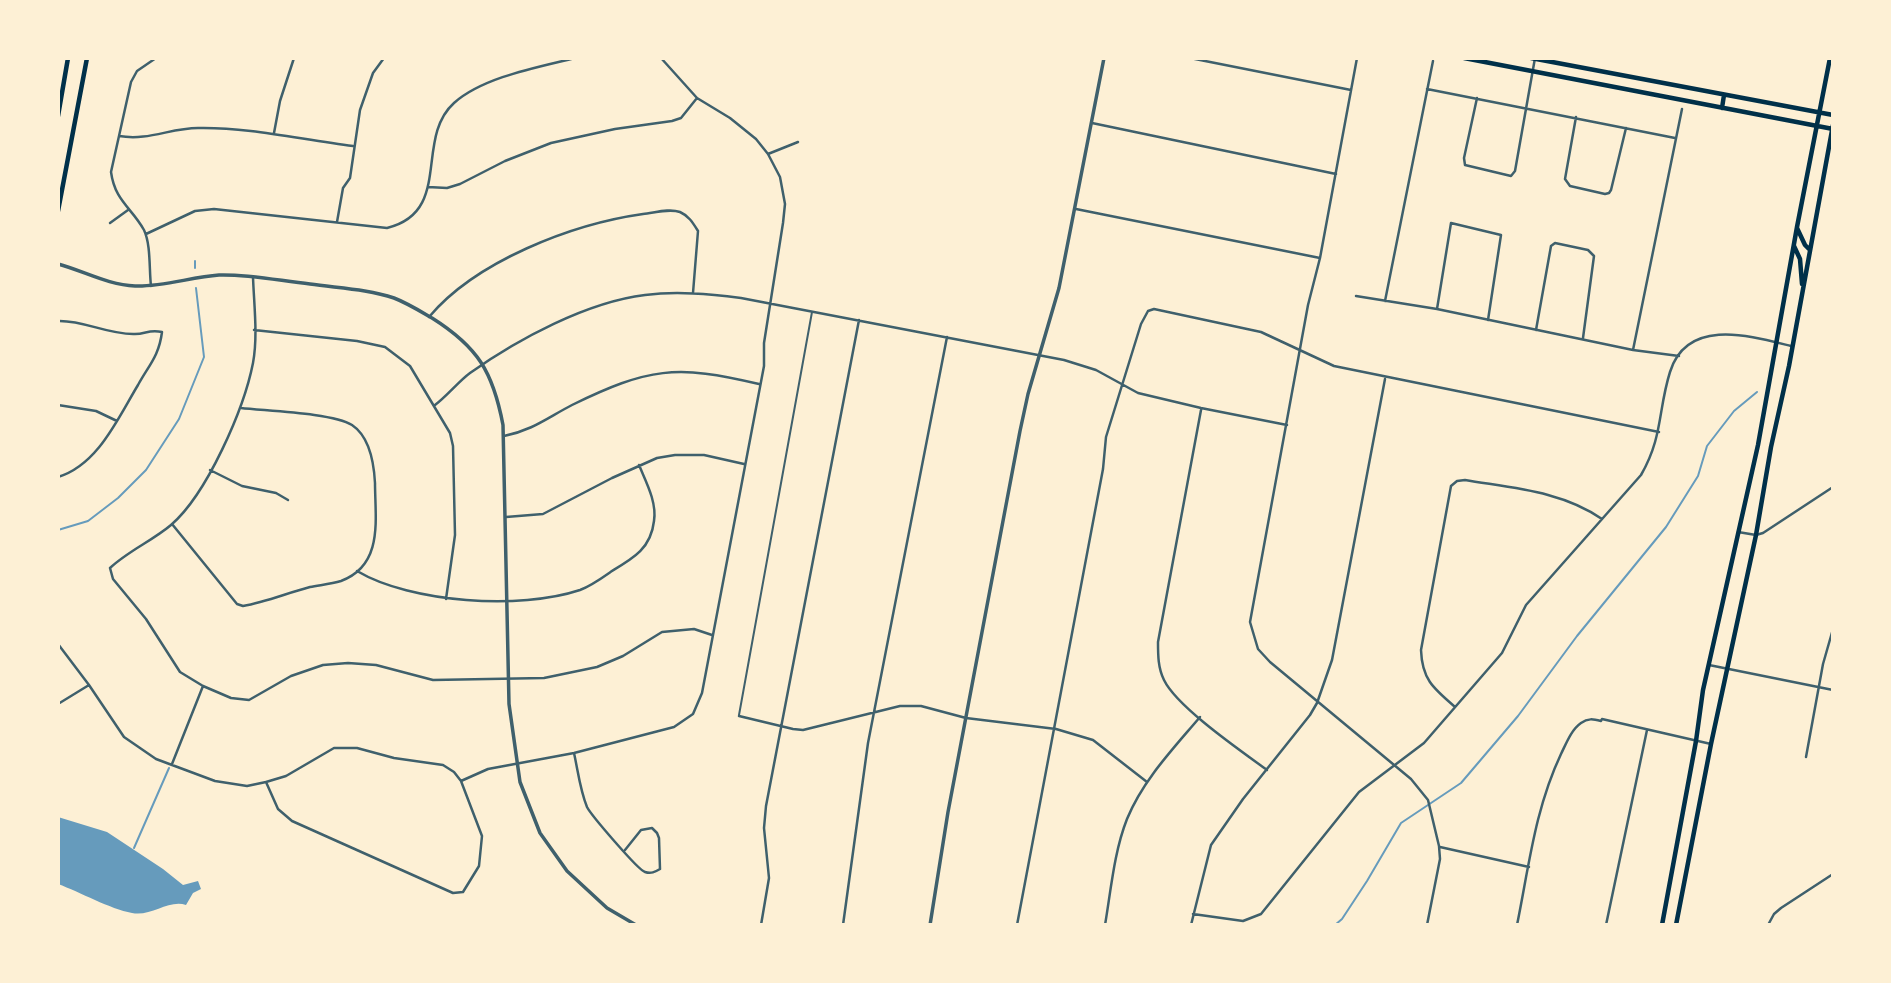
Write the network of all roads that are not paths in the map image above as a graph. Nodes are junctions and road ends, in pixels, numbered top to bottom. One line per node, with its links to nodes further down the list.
1 (68, 58): 27 (main road)
2 (87, 58): 41 (main road)
3 (156, 58): 14 (street)
4 (295, 58): 33 (street)
5 (384, 58): 37 (street)
6 (575, 58): 40 (street)
7 (660, 58): 20 (street)
8 (1104, 58): 29 (street)
9 (1190, 58): 18 (street)
10 (1357, 58): 18 (street)
11 (1464, 58): 16 (main road)
12 (1534, 58): 16 (street); 19 (main road)
13 (1830, 58): 25 (main road)
14 (148, 60): 34 (street)
15 (1433, 61): 17 (street)
16 (1533, 71): 22 (street); 23 (main road)
17 (1427, 89): 21 (street); 58 (street)
18 (1351, 90): 39 (street)
19 (1724, 94): 23 (main road); 25 (main road)
20 (697, 98): 38 (street); 40 (street)
21 (1477, 98): 22 (street); 22 (street)
22 (1526, 108): 28 (street)
23 (1722, 108): 30 (main road)
24 (1682, 110): 35 (street)
25 (1820, 111): 26 (main road); 30 (main road)
26 (1833, 115)
27 (58, 116)
28 (1576, 117): 31 (street); 31 (street)
29 (1092, 123): 39 (street); 42 (street)
30 (1818, 124): 32 (main road); 47 (main road)
31 (1626, 128): 35 (street)
32 (1833, 128): 50 (main road)
33 (274, 133): 34 (street); 37 (street)
34 (119, 136): 43 (street)
35 (1675, 138): 72 (street)
36 (798, 142): 38 (street)
37 (353, 145): 45 (street)
38 (768, 154): 59 (street)
39 (1336, 174): 51 (street)
40 (428, 187): 45 (street)
41 (58, 204): 44 (main road)
42 (1074, 209): 51 (street); 74 (street)
43 (128, 210): 46 (street); 48 (street)
44 (58, 211)
45 (337, 222): 48 (street)
46 (110, 223)
47 (1797, 228): 49 (main road); 50 (main road)
48 (146, 234): 54 (street)
49 (1793, 245): 55 (main road); 70 (main road)
50 (1810, 250): 55 (main road)
51 (1320, 258): 73 (street)
52 (58, 264): 54 (street)
53 (253, 277): 54 (street); 62 (street); 66 (street)
54 (150, 286)
55 (1803, 289): 71 (main road)
56 (694, 293): 59 (street); 62 (street); 76 (street)
57 (1356, 296): 58 (street)
58 (1385, 301): 60 (street)
59 (770, 304): 61 (street); 78 (street)
60 (1437, 309): 64 (street); 64 (street)
61 (812, 312): 63 (street); 118 (lane)
62 (429, 317): 76 (street)
63 (859, 320): 68 (street); 121 (street)
64 (1488, 320): 67 (street)
65 (58, 321): 84 (street)
66 (254, 330): 81 (street); 82 (street)
67 (1536, 330): 69 (street); 69 (street)
68 (947, 337): 74 (street); 117 (street)
69 (1583, 338): 72 (street)
70 (1775, 342): 71 (street); 75 (street); 88 (main road)
71 (1791, 346): 89 (main road)
72 (1633, 350): 75 (street)
73 (1301, 351): 77 (street); 79 (street); 85 (street)
74 (1040, 356): 79 (street); 120 (street)
75 (1679, 356): 86 (street)
76 (483, 365): 81 (street); 87 (street)
77 (1386, 378): 86 (street); 114 (street)
78 (760, 384): 87 (street); 90 (street)
79 (1123, 385): 83 (street); 122 (street)
80 (58, 405): 84 (street)
81 (435, 405): 102 (street)
82 (240, 408): 92 (street); 101 (street)
83 (1201, 408): 85 (street); 119 (street)
84 (117, 421): 93 (street)
85 (1287, 425): 114 (street)
86 (1659, 432): 97 (street)
87 (504, 436): 96 (street)
88 (1758, 446): 89 (main road); 99 (main road)
89 (1771, 447): 100 (main road)
90 (744, 464): 91 (street); 105 (street)
91 (639, 465): 96 (street); 103 (street)
92 (210, 470): 95 (street); 98 (street)
93 (58, 477)
94 (1833, 487): 100 (street)
95 (288, 500)
96 (506, 517): 103 (street)
97 (1603, 520): 116 (street); 116 (street)
98 (172, 524): 101 (street); 111 (street)
99 (1738, 532): 100 (street); 107 (main road)
100 (1756, 535): 108 (main road)
101 (357, 571): 102 (street)
102 (446, 599): 103 (street)
103 (508, 599): 109 (street)
104 (1833, 629): 112 (street)
105 (712, 635): 109 (street); 126 (street)
106 (58, 644): 110 (street)
107 (1708, 665): 108 (street); 124 (main road)
108 (1728, 669): 112 (street); 125 (main road)
109 (509, 680): 111 (street); 129 (street)
110 (89, 685): 115 (street); 128 (street)
111 (203, 686): 128 (street)
112 (1819, 687): 113 (street); 127 (street)
113 (1833, 690)
114 (1317, 703): 130 (street); 131 (street)
115 (58, 704)
116 (1454, 706): 130 (street)
117 (875, 713): 120 (street); 121 (street); 142 (street)
118 (738, 716): 121 (street)
119 (1200, 717): 131 (street); 134 (street)
120 (965, 718): 122 (street); 143 (street)
121 (781, 727): 141 (street)
122 (1056, 729): 134 (street); 144 (street)
123 (1647, 729): 124 (street); 137 (street); 149 (street)
124 (1696, 741): 125 (street); 150 (main road)
125 (1711, 744): 151 (main road)
126 (574, 753): 129 (street); 136 (street)
127 (1806, 757)
128 (172, 764): 133 (street)
129 (517, 765): 132 (street); 140 (street)
130 (1393, 765): 135 (street); 139 (street)
131 (1267, 770): 139 (street)
132 (461, 781): 133 (street); 133 (street)
133 (266, 782)
134 (1147, 782): 145 (street)
135 (1439, 846): 137 (street); 147 (street)
136 (625, 850): 136 (street)
137 (1529, 867): 148 (street)
138 (1833, 873): 152 (street)
139 (1193, 914): 146 (street)
140 (636, 925)
141 (761, 925)
142 (843, 925)
143 (930, 925)
144 (1017, 925)
145 (1105, 925)
146 (1191, 925)
147 (1427, 925)
148 (1517, 925)
149 (1606, 925)
150 (1662, 925)
151 (1676, 925)
152 (1768, 925)

